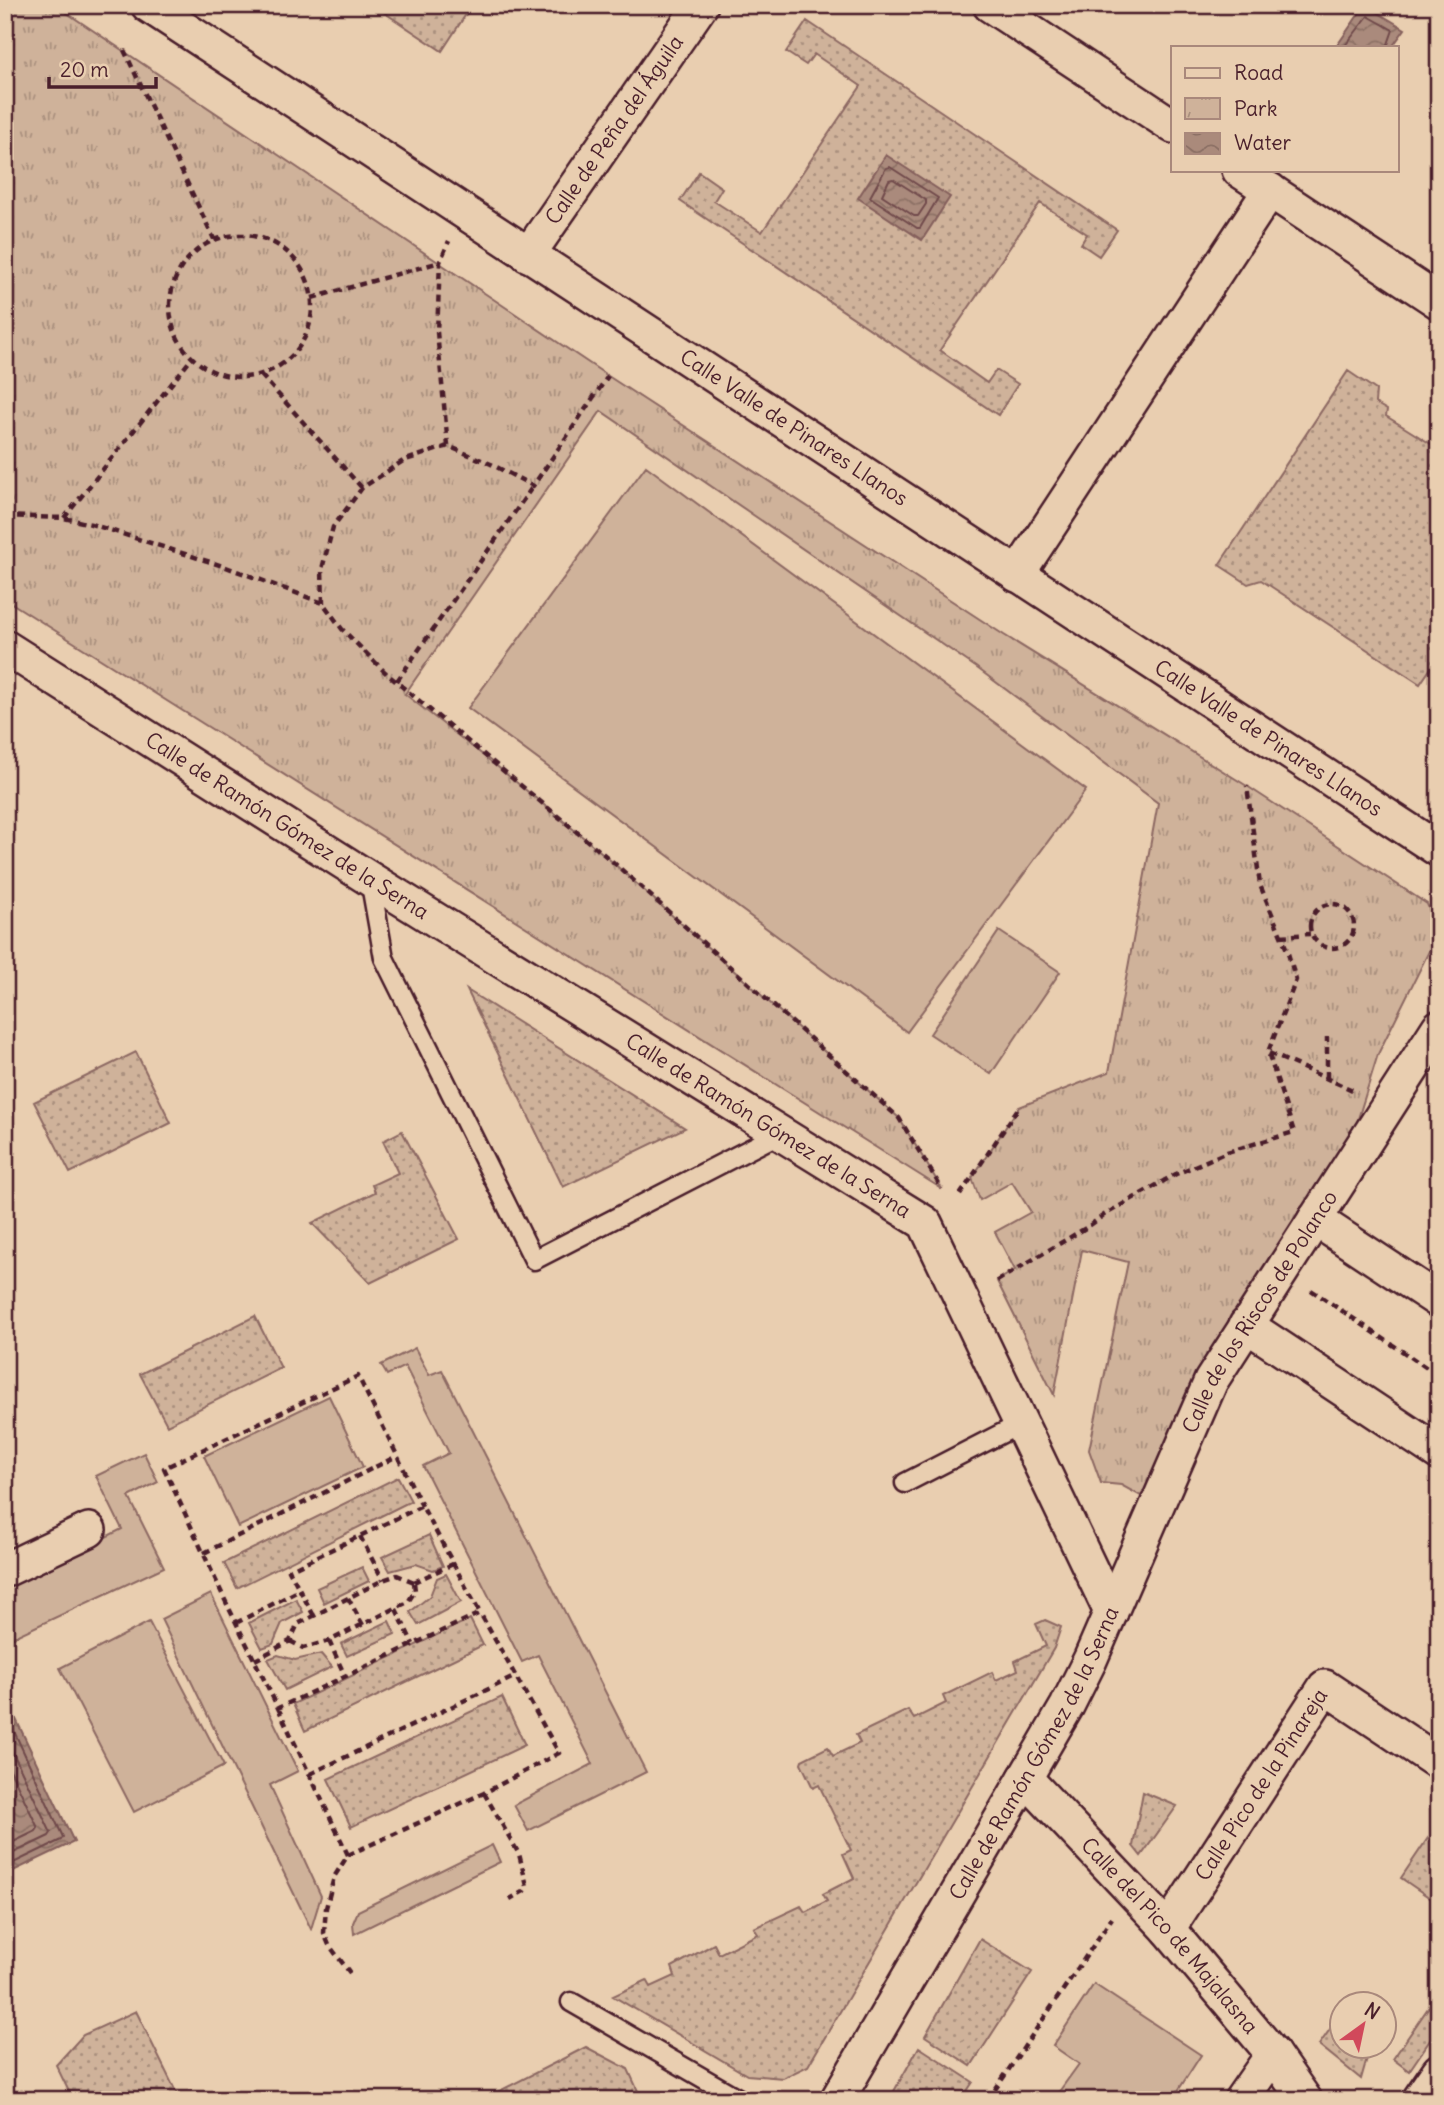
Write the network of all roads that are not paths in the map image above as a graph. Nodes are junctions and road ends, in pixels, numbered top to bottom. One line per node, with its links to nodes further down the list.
1 (149, 5): 7 (street, Calle Valle de Pinares Llanos)
2 (701, 5): 7 (street, Calle de Peña del Águila)
3 (990, 5): 4 (street)
4 (1171, 125)
5 (1242, 172): 6 (street)
6 (1270, 190): 8 (street); 9 (street)
7 (528, 255): 9 (street, Calle Valle de Pinares Llanos)
8 (1439, 302)
9 (1017, 575): 11 (street, Calle Valle de Pinares Llanos)
10 (11, 657): 12 (street, Calle de Ramón Gómez de la Serna)
11 (1439, 850)
12 (370, 879): 14 (street, Calle de Ramón Gómez de la Serna); 14 (lane)
13 (1439, 1027): 15 (street, Calle de los Riscos de Polanco)
14 (781, 1133): 18 (street, Calle de Ramón Gómez de la Serna)
15 (1315, 1219): 16 (street); 17 (street, Calle de los Riscos de Polanco)
16 (1439, 1301)
17 (1246, 1325): 19 (street); 23 (street, Calle de los Riscos de Polanco)
18 (1020, 1424): 20 (lane); 23 (street, Calle de Ramón Gómez de la Serna)
19 (1439, 1452)
20 (905, 1483)
21 (89, 1530): 22 (street)
22 (5, 1570)
23 (1111, 1612): 25 (street, Calle de Ramón Gómez de la Serna)
24 (1439, 1763): 26 (street, Calle Pico de la Pinareja)
25 (1025, 1778): 26 (street, Calle del Pico de Majalasna); 31 (street, Calle de Ramón Gómez de la Serna)
26 (1168, 1929): 28 (street, Calle del Pico de Majalasna)
27 (571, 2002): 30 (lane)
28 (1273, 2054): 32 (street); 33 (street, Calle del Pico de Majalasna)
29 (1439, 2071): 34 (street)
30 (741, 2100)
31 (837, 2100)
32 (1241, 2100)
33 (1305, 2100)
34 (1419, 2100)

